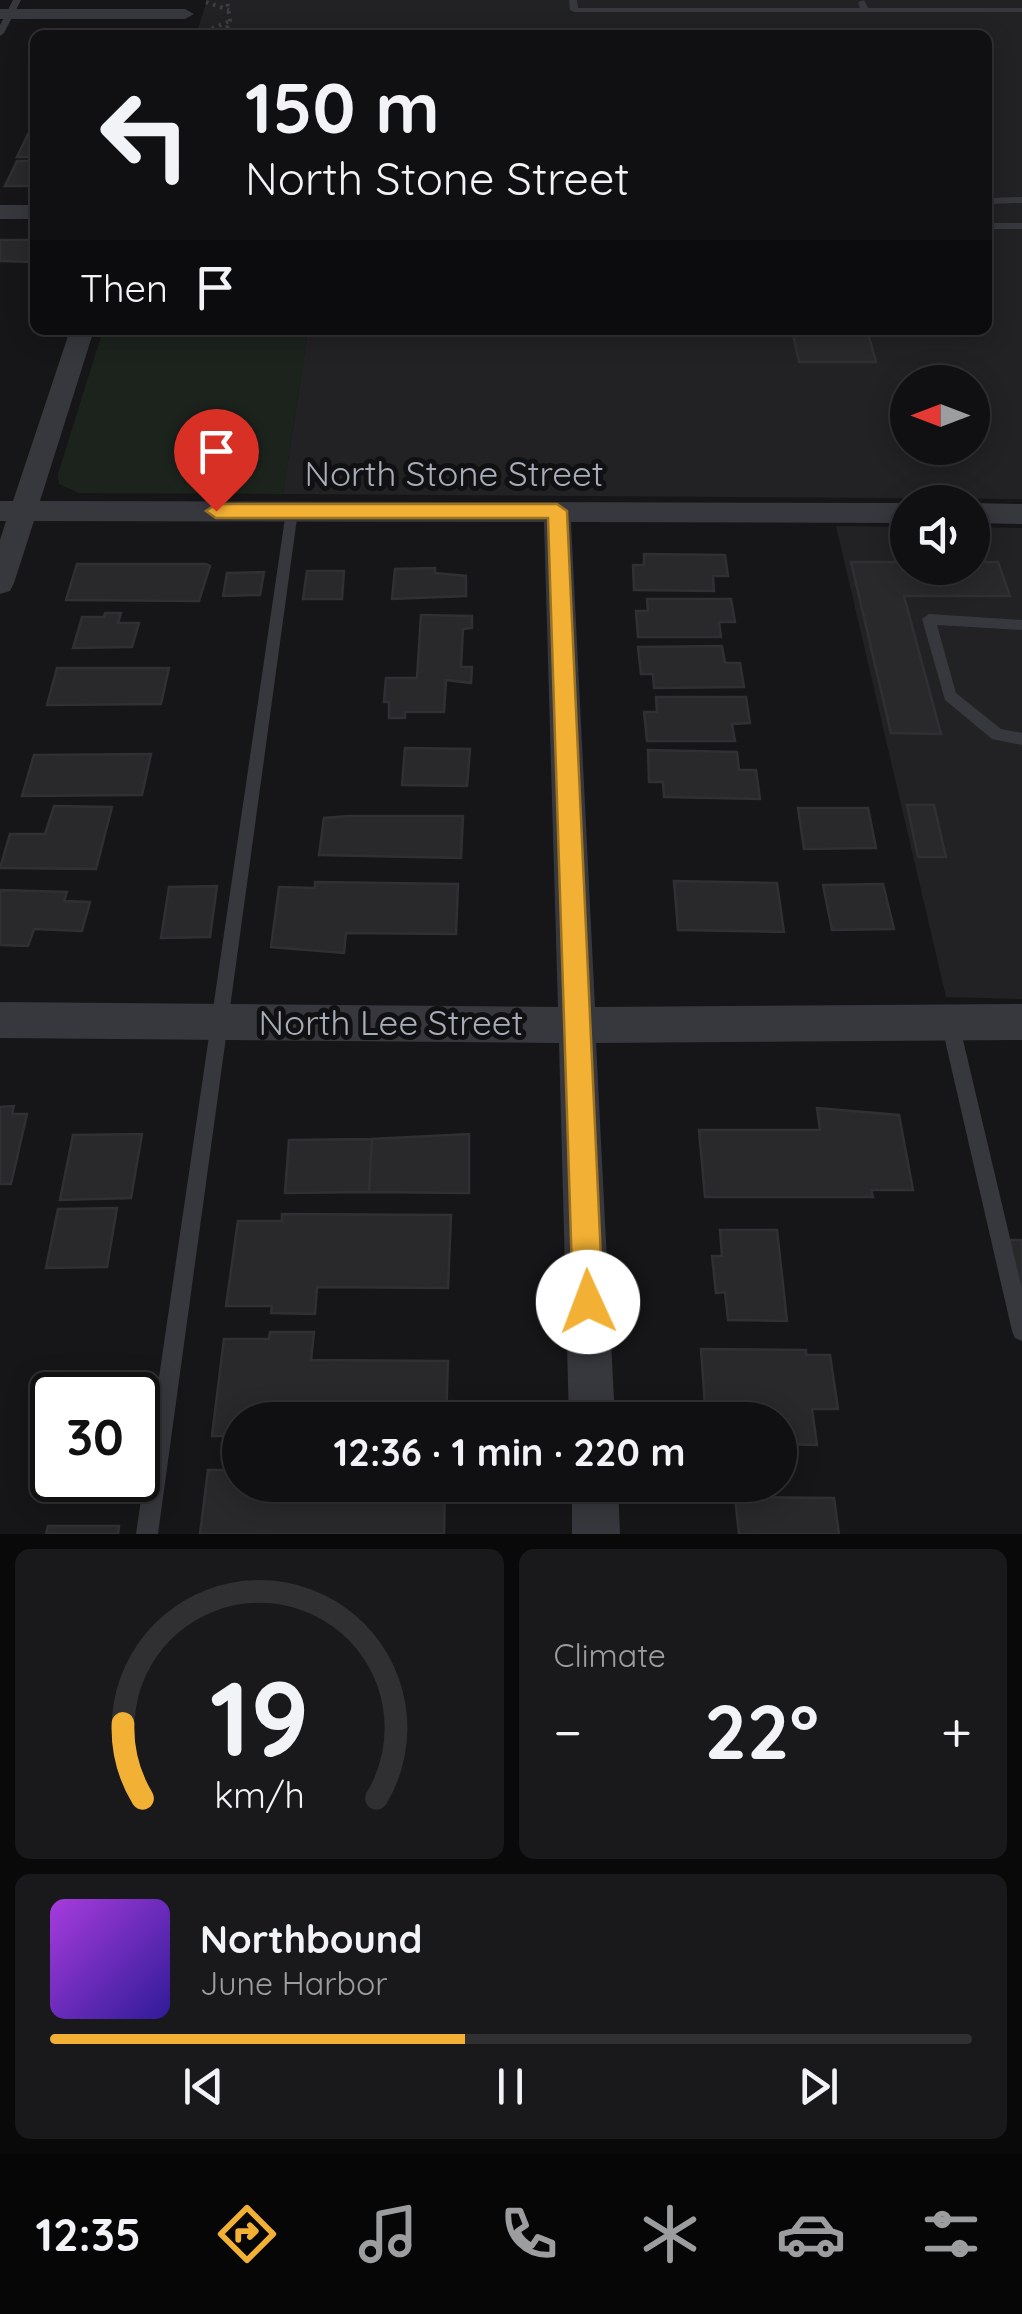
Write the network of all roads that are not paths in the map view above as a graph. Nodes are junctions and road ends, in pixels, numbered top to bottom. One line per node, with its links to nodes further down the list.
1 (573, 0): 3 (lane)
2 (861, 0): 6 (lane)
3 (745, 5): 6 (lane)
4 (187, 7): 5 (street)
5 (9, 10): 8 (lane)
6 (865, 10): 7 (lane)
7 (1022, 10)
8 (0, 33)
9 (1022, 200): 10 (lane)
10 (992, 201)
11 (0, 212): 12 (street)
12 (30, 212)
13 (992, 226): 14 (lane)
14 (1022, 226)
15 (80, 335): 16 (street)
16 (12, 511): 17 (street, North Stone Street); 22 (street)
17 (292, 511): 18 (street, North Stone Street); 27 (lane)
18 (557, 511): 19 (street, North Stone Street); 29 (street)
19 (890, 513)
20 (990, 514): 21 (street)
21 (1022, 514)
22 (0, 583)
23 (1022, 625): 24 (lane)
24 (1022, 739)
25 (0, 1020): 27 (street, North Lee Street)
26 (950, 1020): 28 (street, North Lee Street); 29 (street, North Lee Street); 30 (lane)
27 (217, 1022): 29 (street, North Lee Street); 33 (lane)
28 (1022, 1022)
29 (578, 1025): 31 (street)
30 (1022, 1331)
31 (591, 1402)
32 (595, 1502): 34 (street)
33 (147, 1534)
34 (596, 1534)

